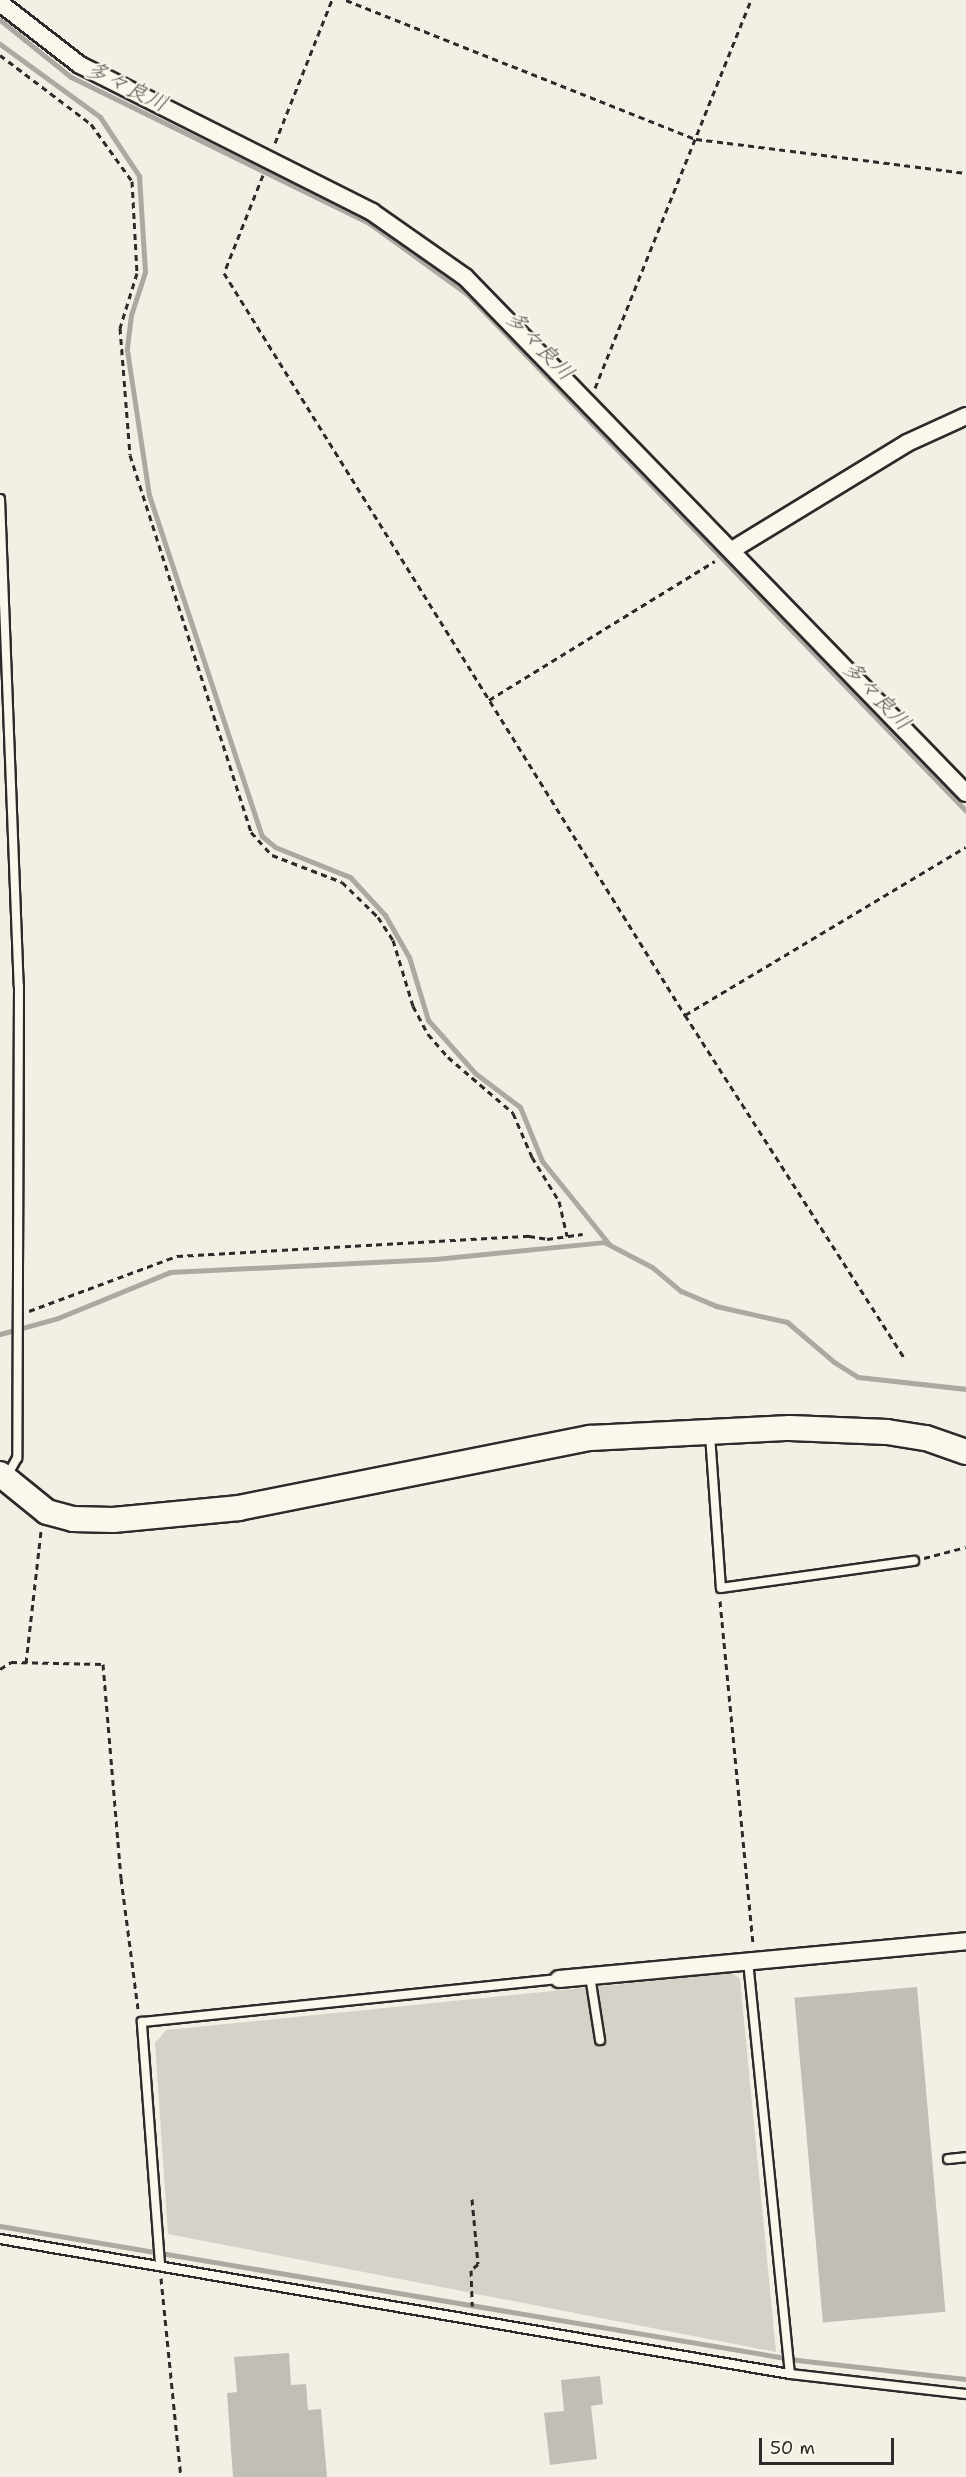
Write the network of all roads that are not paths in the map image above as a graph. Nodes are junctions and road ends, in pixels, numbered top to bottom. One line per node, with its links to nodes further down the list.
1 (0, 3): 4 (street)
2 (966, 416): 4 (street)
3 (0, 499): 5 (lane)
4 (732, 550): 6 (street)
5 (4, 718): 9 (lane)
6 (966, 793)
7 (709, 1431): 8 (street); 9 (street); 10 (lane)
8 (966, 1452)
9 (3, 1476)
10 (914, 1561)
11 (966, 1941): 12 (street)
12 (748, 1961): 13 (street); 20 (lane)
13 (590, 1976): 14 (street); 15 (lane)
14 (560, 1979): 19 (lane)
15 (600, 2040)
16 (966, 2157): 17 (lane)
17 (948, 2159)
18 (0, 2240): 19 (lane)
19 (159, 2260): 20 (lane)
20 (790, 2371): 21 (lane)
21 (966, 2394)

